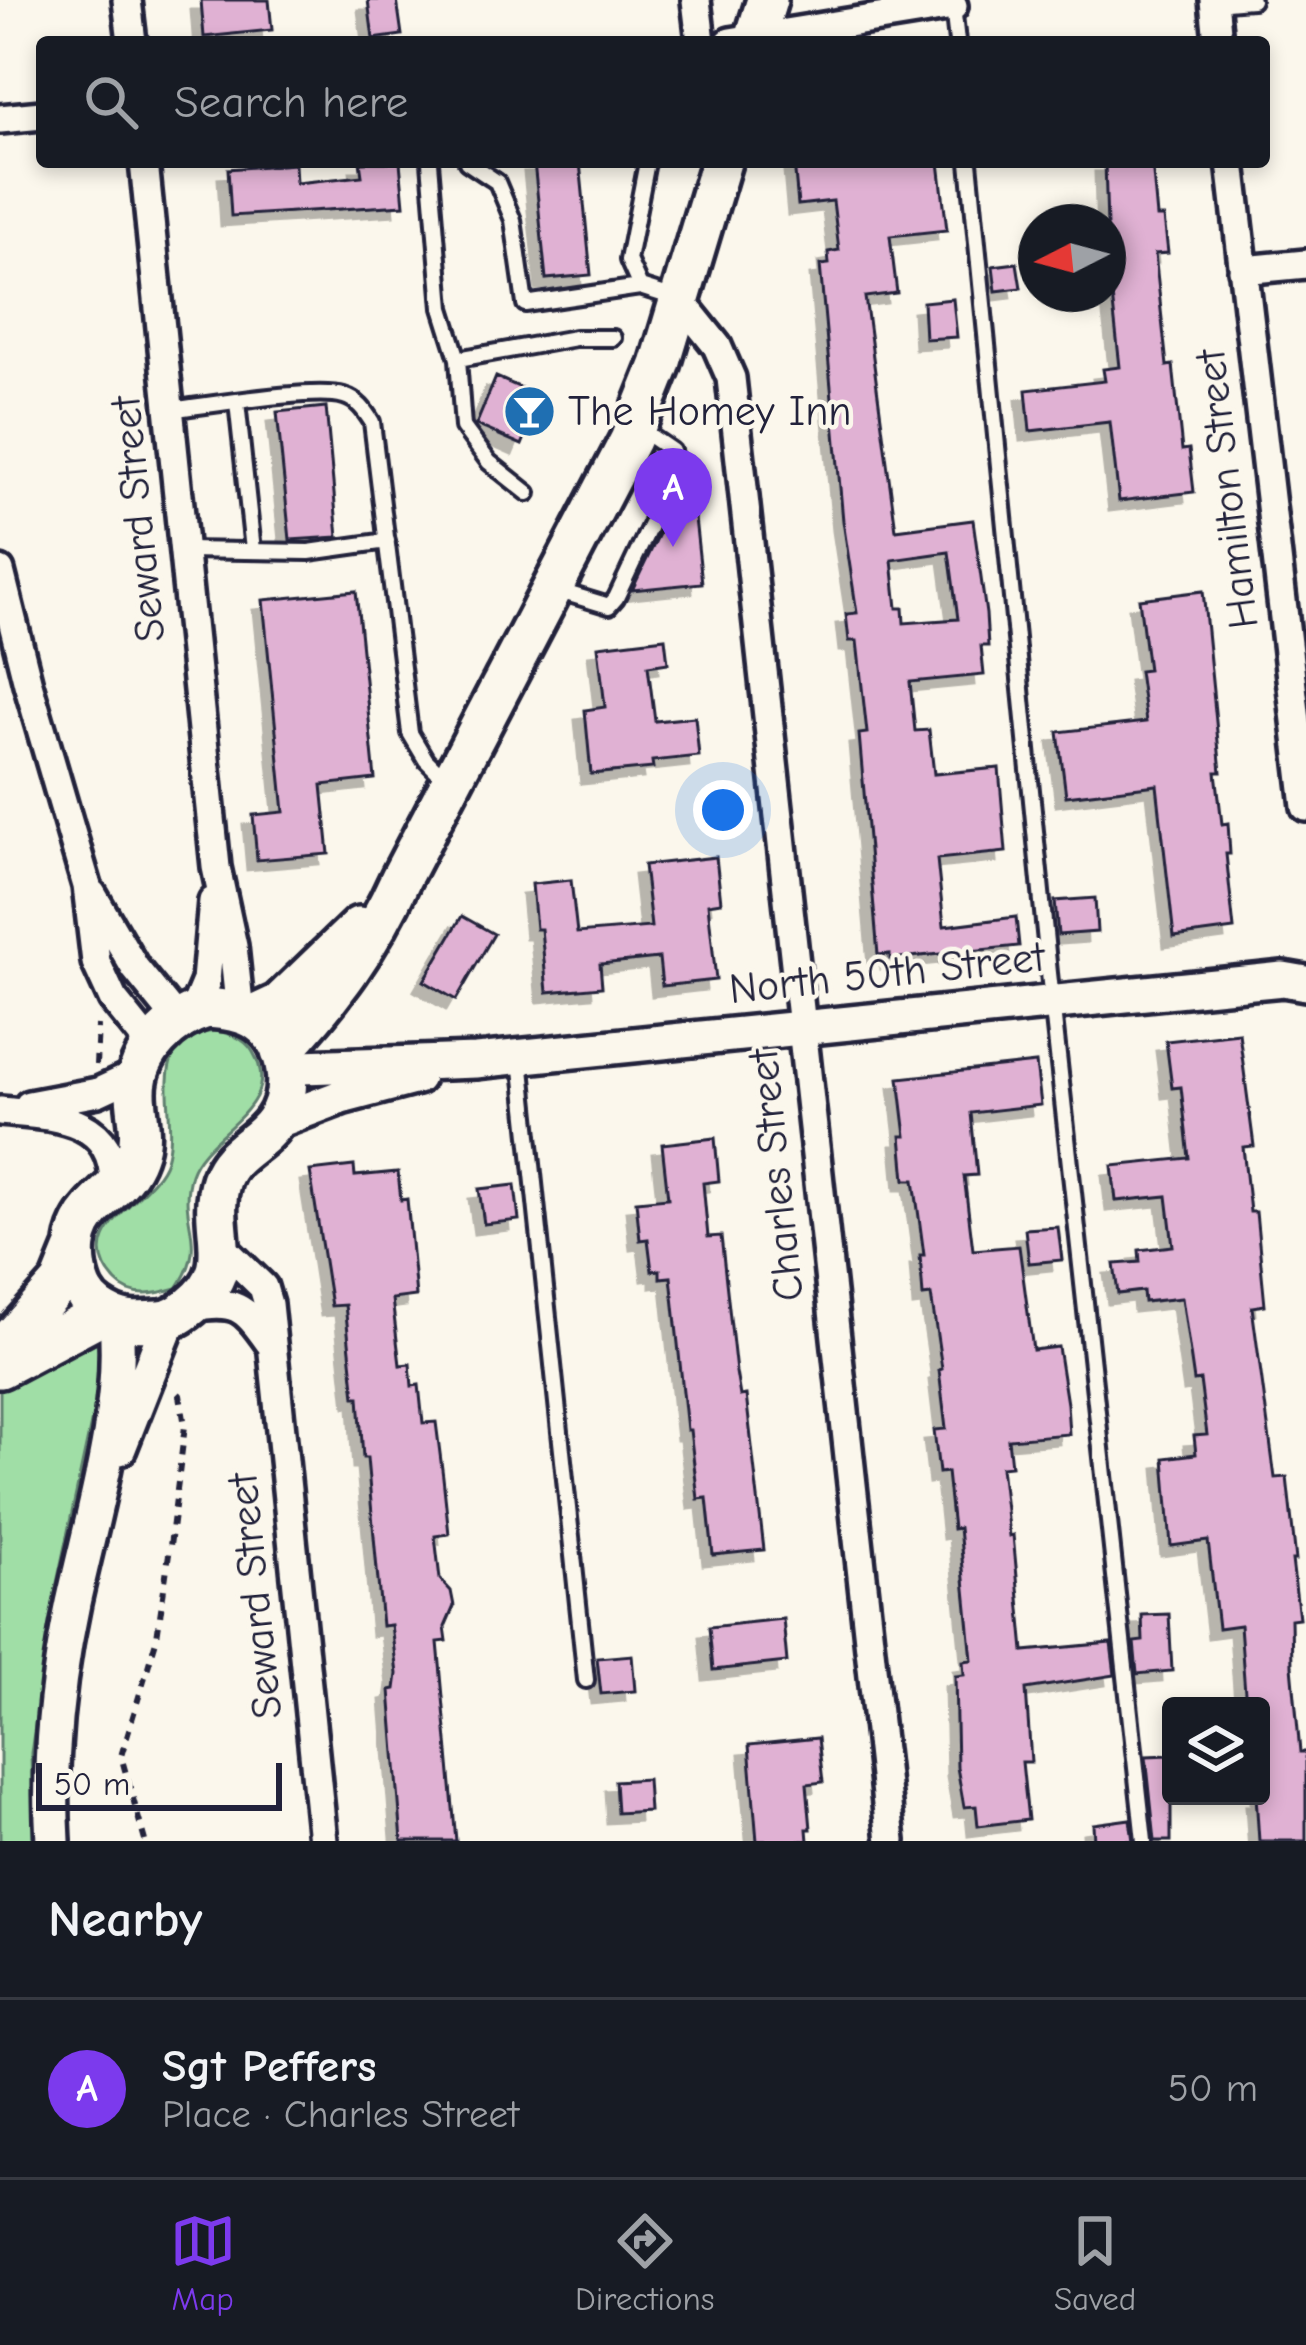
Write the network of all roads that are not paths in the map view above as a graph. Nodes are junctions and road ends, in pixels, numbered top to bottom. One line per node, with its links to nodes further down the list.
1 (128, 0): 7 (street)
2 (696, 0): 8 (street)
3 (1252, 0): 4 (lane)
4 (1214, 2): 10 (street)
5 (953, 7): 6 (street); 9 (lane)
6 (752, 30)
7 (131, 36)
8 (700, 36)
9 (956, 36)
10 (1217, 36)
11 (36, 116): 12 (street)
12 (0, 119)
13 (145, 168): 27 (street, Seward Street)
14 (430, 168): 25 (lane)
15 (476, 168): 22 (lane)
16 (646, 168): 22 (lane)
17 (719, 168): 23 (main road)
18 (970, 168): 42 (lane)
19 (1233, 168): 21 (street, Hamilton Street)
20 (1306, 264): 21 (street)
21 (1243, 270): 35 (street, Hamilton Street)
22 (640, 287): 23 (lane)
23 (680, 300): 28 (main road); 45 (street, Charles Street)
24 (613, 338): 25 (lane)
25 (458, 359): 29 (lane)
26 (237, 402): 27 (lane); 30 (lane); 32 (lane)
27 (169, 410): 31 (street, Seward Street)
28 (636, 426): 34 (main road); 34 (lane)
29 (528, 493)
30 (387, 541): 32 (lane); 36 (lane)
31 (184, 550): 32 (lane); 38 (street, Seward Street)
32 (253, 550)
33 (0, 571): 40 (street)
34 (550, 588): 36 (main road)
35 (1302, 737): 37 (street, Hamilton Street)
36 (450, 784): 39 (main road)
37 (1306, 807)
38 (216, 867): 43 (street, Seward Street); 44 (street, Seward Street)
39 (401, 878): 43 (main road); 47 (main road)
40 (87, 886): 44 (street); 49 (street)
41 (1306, 983): 42 (street, North 50th Street)
42 (1052, 1001): 45 (street, North 50th Street); 65 (lane)
43 (245, 1015): 44 (main road); 47 (main road)
44 (185, 1017): 49 (main road)
45 (803, 1027): 46 (street, North 50th Street); 64 (street, Charles Street)
46 (520, 1056): 48 (street, North 50th Street); 61 (lane)
47 (283, 1057): 48 (street, North 50th Street); 51 (main road)
48 (476, 1060): 51 (street, North 50th Street)
49 (144, 1064): 50 (street); 52 (main road)
50 (0, 1111): 52 (street)
51 (274, 1122): 53 (main road)
52 (114, 1184): 54 (main road)
53 (222, 1247): 55 (main road); 57 (street, Seward Street)
54 (74, 1251): 56 (main road); 58 (main road)
55 (179, 1314): 56 (main road); 57 (street); 60 (street)
56 (110, 1317): 59 (main road); 60 (street)
57 (269, 1342): 63 (street, Seward Street)
58 (0, 1351)
59 (0, 1368)
60 (98, 1500): 62 (street)
61 (586, 1681)
62 (53, 1841)
63 (323, 1841)
64 (891, 1841)
65 (1144, 1841)

